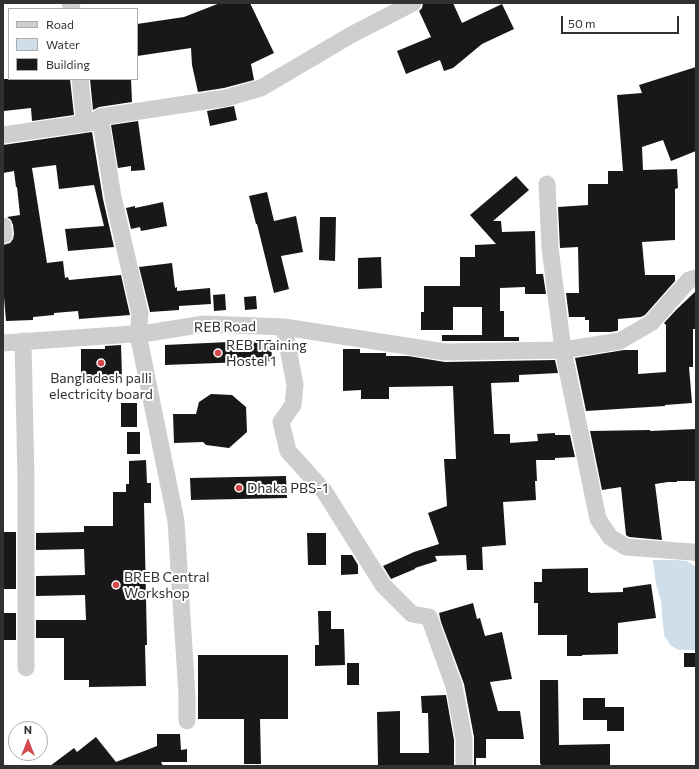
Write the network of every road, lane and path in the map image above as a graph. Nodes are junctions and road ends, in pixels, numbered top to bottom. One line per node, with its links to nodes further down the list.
1 (413, 3): 3 (street)
2 (80, 80): 3 (street)
3 (93, 122): 4 (street); 10 (street)
4 (3, 135)
5 (547, 184): 13 (street)
6 (3, 226): 7 (street)
7 (3, 235)
8 (696, 278): 13 (street, REB Road)
9 (284, 327): 10 (street, REB Road); 13 (street, REB Road); 17 (street)
10 (138, 334): 11 (street, REB Road); 16 (street)
11 (23, 341): 12 (street, REB Road); 15 (street)
12 (3, 343)
13 (563, 350): 14 (street)
14 (696, 553)
15 (26, 668)
16 (187, 720)
17 (464, 766)

